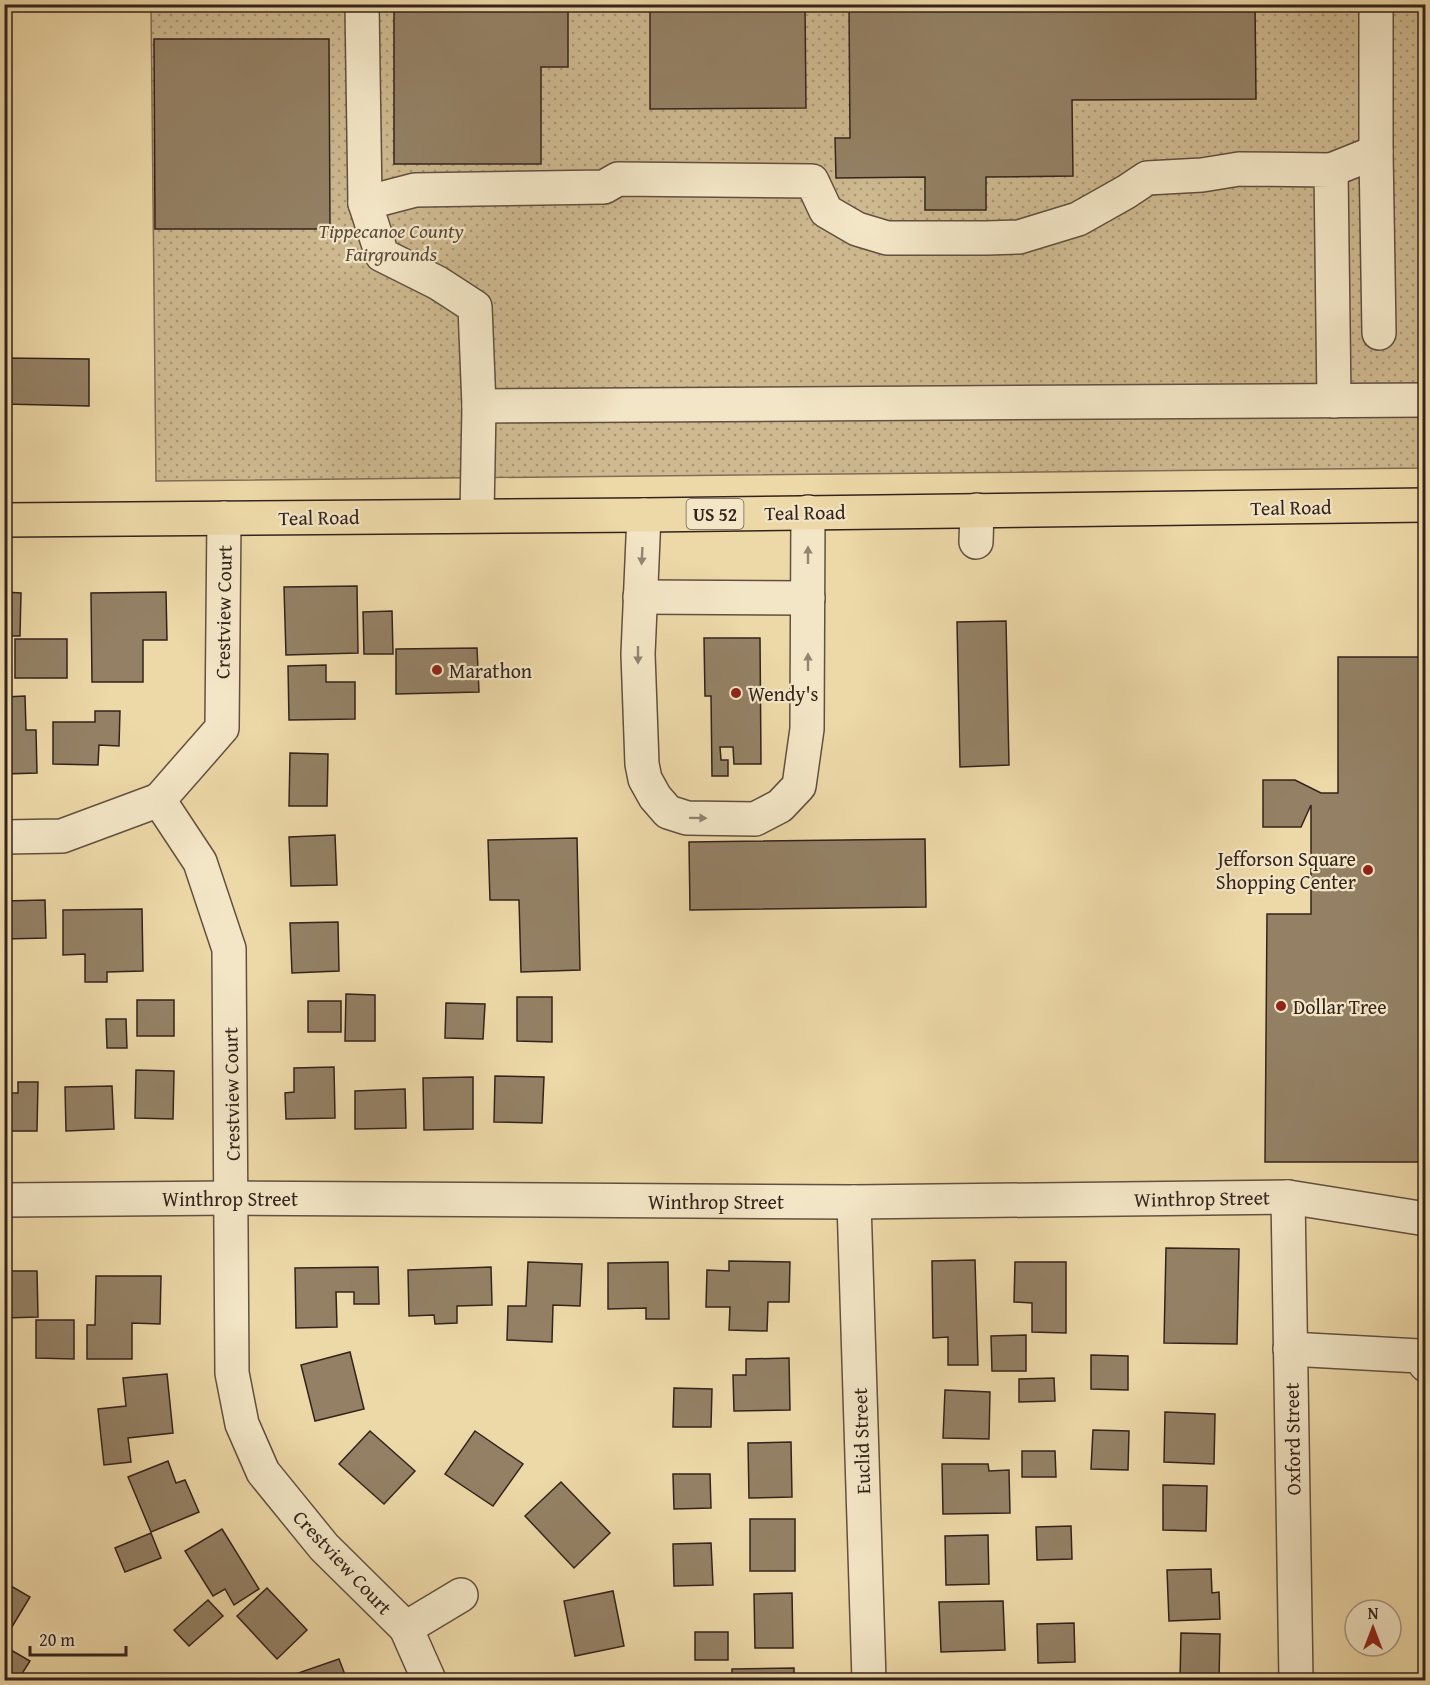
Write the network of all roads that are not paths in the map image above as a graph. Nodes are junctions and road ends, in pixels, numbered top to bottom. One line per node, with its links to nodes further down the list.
1 (362, 4): 5 (street)
2 (1376, 4): 3 (street)
3 (1376, 152): 4 (street); 6 (street)
4 (1331, 170): 5 (street); 8 (street)
5 (364, 203): 9 (street)
6 (1379, 333)
7 (1425, 400): 8 (street)
8 (1334, 401): 9 (street)
9 (479, 406): 13 (street)
10 (1425, 505): 11 (main road, Teal Road / US 52)
11 (977, 510): 12 (main road, Teal Road / US 52); 17 (street)
12 (808, 512): 14 (main road, Teal Road / US 52); 19 (street, one-way to 12)
13 (477, 515): 14 (main road, Teal Road / US 52); 15 (main road, Teal Road / US 52)
14 (644, 515): 18 (street, one-way to 18)
15 (224, 518): 16 (main road, Teal Road / US 52); 20 (street, Crestview Court)
16 (4, 520)
17 (976, 542)
18 (640, 597): 19 (street); 19 (street, one-way to 19)
19 (808, 598)
20 (159, 800): 21 (street); 23 (street, Crestview Court)
21 (4, 837)
22 (1288, 1197): 25 (street, Winthrop Street); 26 (street, Winthrop Street); 27 (street, Oxford Street)
23 (232, 1198): 24 (street, Winthrop Street); 25 (street, Winthrop Street); 30 (street, Crestview Court)
24 (4, 1200)
25 (854, 1202): 32 (street, Euclid Street)
26 (1425, 1219)
27 (1290, 1349): 28 (street); 33 (street, Oxford Street)
28 (1425, 1365)
29 (461, 1595): 30 (street)
30 (406, 1628): 31 (street, Crestview Court)
31 (429, 1680)
32 (869, 1680)
33 (1296, 1680)

